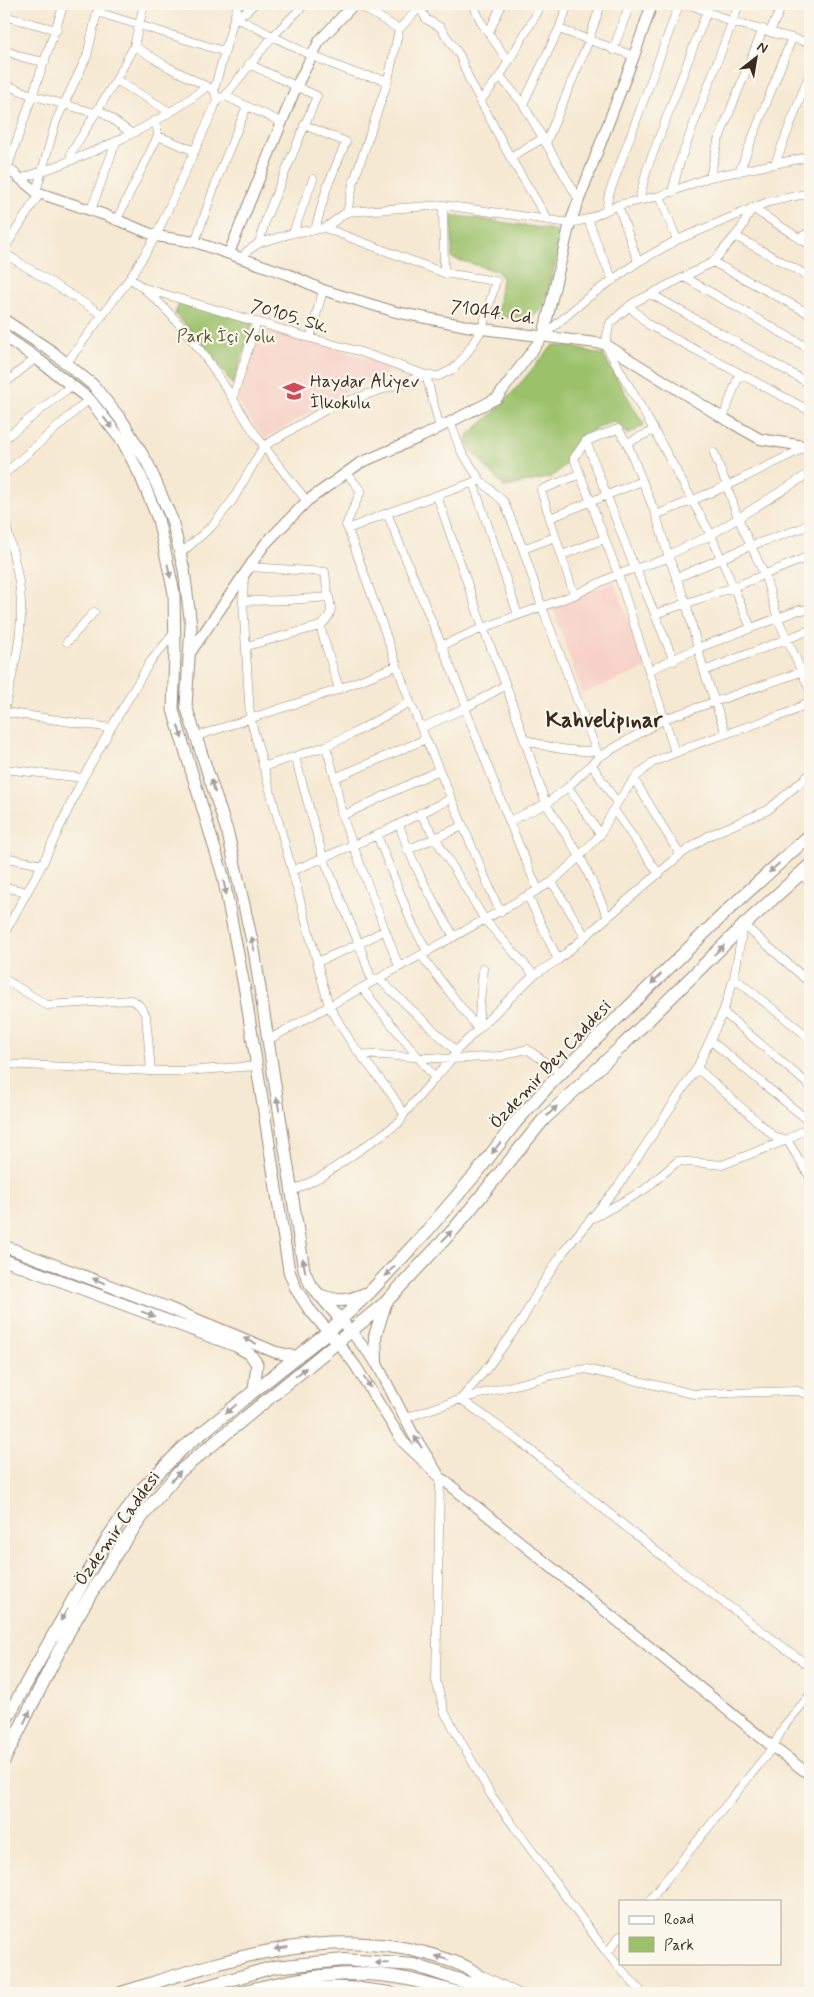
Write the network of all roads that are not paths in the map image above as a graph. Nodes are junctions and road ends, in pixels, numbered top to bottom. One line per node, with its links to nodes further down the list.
1 (64, 4): 27 (street)
2 (144, 4): 24 (street)
3 (238, 4): 22 (street)
4 (254, 4): 22 (street)
5 (305, 4): 30 (street)
6 (356, 4): 25 (street); 38 (street)
7 (473, 4): 29 (street)
8 (502, 4): 29 (street)
9 (540, 4): 40 (street)
10 (568, 4): 26 (street)
11 (601, 4): 32 (street)
12 (630, 4): 36 (street)
13 (652, 4): 39 (street)
14 (677, 4): 18 (street); 88 (street)
15 (739, 4): 23 (street)
16 (783, 4): 28 (street)
17 (422, 5): 25 (street); 53 (street)
18 (694, 5): 20 (street)
19 (98, 8): 24 (street); 54 (street)
20 (706, 11): 23 (street); 83 (street)
21 (4, 16): 27 (street)
22 (235, 17): 30 (street); 37 (street)
23 (732, 22): 28 (street); 78 (street)
24 (140, 25): 34 (street); 37 (street)
25 (399, 29): 46 (street)
26 (559, 29): 32 (street); 55 (street)
27 (57, 30): 41 (street)
28 (767, 30): 31 (street); 75 (street)
29 (489, 32): 40 (street)
30 (273, 36): 38 (street); 42 (street)
31 (792, 38): 33 (street); 74 (street)
32 (588, 40): 36 (street); 64 (street)
33 (810, 43)
34 (134, 46): 45 (street); 48 (street)
35 (4, 50): 41 (street)
36 (613, 50): 39 (street)
37 (223, 51): 48 (street)
38 (312, 56): 46 (street); 49 (street)
39 (634, 56): 82 (street)
40 (508, 61): 44 (street)
41 (45, 62): 50 (street)
42 (249, 64): 49 (street); 51 (street)
43 (810, 73): 70 (street)
44 (500, 76): 53 (street); 55 (street)
45 (116, 80): 57 (street); 58 (street)
46 (388, 80): 89 (street)
47 (4, 85): 50 (street)
48 (210, 88): 52 (street); 58 (street)
49 (296, 88): 60 (street); 61 (street)
50 (34, 96): 54 (street); 72 (street)
51 (225, 96): 52 (street); 56 (street)
52 (217, 99): 66 (street)
53 (481, 100): 68 (street)
54 (66, 104): 57 (street); 73 (street)
55 (523, 104): 64 (street)
56 (247, 106): 60 (street); 102 (street)
57 (96, 111): 62 (street); 69 (street)
58 (170, 112): 59 (street)
59 (154, 121): 62 (street); 63 (street)
60 (281, 122): 106 (street)
61 (304, 125): 95 (street); 103 (street)
62 (131, 133): 65 (street)
63 (158, 136): 66 (street); 92 (street)
64 (545, 140): 68 (street); 82 (street)
65 (116, 142): 69 (street); 87 (street)
66 (195, 151): 98 (street)
67 (808, 156): 70 (street); 71 (street)
68 (510, 157): 90 (street)
69 (71, 160): 73 (street)
70 (775, 164): 74 (street)
71 (810, 165)
72 (5, 166): 76 (street)
73 (42, 171): 76 (street); 79 (street)
74 (739, 172): 75 (street)
75 (710, 177): 78 (street)
76 (20, 179): 79 (street)
77 (313, 179): 97 (street)
78 (672, 192): 81 (street)
79 (38, 193): 87 (street, 71044. Cd.); 105 (street)
80 (810, 193): 86 (street)
81 (660, 196): 83 (street); 101 (street)
82 (579, 200): 93 (street)
83 (639, 200): 85 (street)
84 (443, 205): 89 (street); 90 (street); 110 (street)
85 (618, 205): 88 (street); 108 (street)
86 (752, 208): 99 (street); 100 (street); 101 (street)
87 (90, 210): 92 (street, 71044. Cd.)
88 (606, 210): 91 (street)
89 (347, 212): 94 (street)
90 (548, 220): 93 (street)
91 (588, 220): 93 (street); 114 (street)
92 (116, 221): 98 (street, 71044. Cd.)
93 (570, 223): 125 (street)
94 (324, 228): 95 (street); 110 (street)
95 (315, 230): 97 (street)
96 (810, 231): 100 (street)
97 (293, 232): 103 (street)
98 (156, 236): 102 (street, 71044. Cd.); 113 (street)
99 (735, 236): 109 (street); 112 (street)
100 (799, 239): 104 (street)
101 (677, 240): 108 (street)
102 (195, 242): 106 (street, 71044. Cd.)
103 (259, 243): 107 (street)
104 (810, 245)
105 (4, 251): 120 (street)
106 (229, 253): 107 (street, 71044. Cd.)
107 (243, 258): 116 (street, 71044. Cd.)
108 (638, 262): 114 (street)
109 (713, 262): 111 (street); 119 (street)
110 (444, 273): 123 (street)
111 (684, 277): 117 (street); 128 (street)
112 (810, 277)
113 (130, 278): 115 (street); 120 (street)
114 (613, 280): 125 (street)
115 (144, 288): 122 (street, 70105. Sk.); 136 (street)
116 (323, 290): 123 (street, 71044. Cd.); 126 (street)
117 (651, 294): 118 (street); 134 (street)
118 (629, 306): 127 (street); 131 (street)
119 (810, 314)
120 (103, 315): 130 (street)
121 (4, 320): 130 (main road)
122 (257, 322): 126 (street, 70105. Sk.); 136 (street)
123 (482, 329): 125 (street, 71044. Cd.); 132 (street)
124 (4, 336): 129 (main road)
125 (543, 336): 127 (street, 71044. Cd.); 140 (street)
126 (310, 338): 132 (street, 70105. Sk.)
127 (605, 344): 139 (street, 71044. Cd.); 142 (street)
128 (810, 349)
129 (36, 358): 133 (street); 135 (main road)
130 (66, 364): 173 (main road)
131 (739, 374): 138 (street); 139 (street)
132 (426, 375): 141 (street); 146 (street)
133 (4, 384)
134 (810, 384)
135 (72, 385): 137 (main road); 143 (street)
136 (233, 397): 146 (street)
137 (90, 399): 151 (street); 198 (main road, one-way to 198)
138 (810, 411)
139 (723, 418): 147 (street, 71044. Cd.)
140 (450, 422): 141 (street); 153 (street)
141 (440, 428): 149 (street)
142 (654, 430): 145 (street); 158 (street)
143 (4, 439)
144 (586, 441): 145 (street); 152 (street); 157 (street)
145 (626, 443): 154 (street)
146 (264, 446): 159 (street); 173 (street)
147 (808, 447): 155 (street)
148 (714, 453): 155 (street)
149 (346, 472): 159 (street); 167 (street)
150 (810, 473): 165 (street)
151 (4, 474)
152 (580, 474): 160 (street); 164 (street)
153 (476, 481): 156 (street); 172 (street); 192 (street)
154 (642, 481): 157 (street); 162 (street)
155 (728, 486): 158 (street); 165 (street)
156 (437, 496): 161 (street); 195 (street)
157 (607, 496): 160 (street); 178 (street)
158 (692, 499): 162 (street); 168 (street)
159 (307, 501): 179 (street)
160 (591, 502): 164 (street); 170 (street)
161 (387, 513): 167 (street); 202 (street)
162 (656, 515): 175 (street)
163 (4, 517): 217 (street)
164 (550, 518): 169 (street)
165 (738, 518): 168 (street); 171 (street)
166 (810, 522): 171 (street)
167 (348, 529): 206 (street)
168 (711, 535): 175 (street); 177 (street)
169 (555, 537): 172 (street); 174 (street)
170 (604, 539): 174 (street); 180 (street)
171 (750, 546): 177 (street); 181 (street)
172 (523, 549): 188 (street)
173 (180, 554): 204 (main road)
174 (562, 555): 184 (street)
175 (669, 556): 178 (street); 182 (street)
176 (810, 556): 181 (street)
177 (721, 558): 182 (street); 183 (street)
178 (636, 568): 180 (street); 191 (street)
179 (247, 570): 185 (street); 186 (street); 204 (street)
180 (618, 574): 184 (street); 207 (street)
181 (765, 576): 183 (street); 193 (street)
182 (676, 578): 187 (street)
183 (734, 587): 187 (street); 196 (street)
184 (574, 595): 188 (street)
185 (329, 597): 186 (street); 194 (street)
186 (243, 601): 201 (street)
187 (686, 603): 191 (street); 203 (street)
188 (542, 607): 192 (street); 228 (street)
189 (810, 610): 193 (street)
190 (94, 612): 200 (street)
191 (655, 614): 205 (street)
192 (518, 615): 195 (street)
193 (778, 619): 196 (street); 199 (street)
194 (320, 626): 201 (street); 211 (street)
195 (483, 628): 202 (street); 210 (street)
196 (751, 628): 203 (street)
197 (810, 630): 199 (street)
198 (175, 632): 220 (street); 299 (main road, one-way to 299)
199 (788, 638): 208 (street); 209 (street)
200 (67, 642)
201 (247, 646): 218 (street)
202 (441, 646): 216 (street)
203 (698, 648): 205 (street); 208 (street)
204 (190, 653): 223 (main road)
205 (674, 661): 207 (street)
206 (396, 666): 211 (street); 215 (street)
207 (650, 670): 219 (street)
208 (704, 671): 213 (street)
209 (801, 672): 212 (street); 213 (street)
210 (506, 686): 216 (street); 224 (street)
211 (339, 689): 218 (street)
212 (810, 690)
213 (714, 700): 219 (street); 222 (street)
214 (810, 701): 222 (street)
215 (410, 702): 221 (street); 226 (street)
216 (466, 708): 221 (street); 244 (street)
217 (4, 712): 220 (street)
218 (250, 717): 223 (street); 231 (street)
219 (664, 719): 227 (street); 228 (street)
220 (111, 728): 235 (street)
221 (421, 728): 225 (street)
222 (726, 734): 227 (street)
223 (197, 736): 292 (main road, one-way to 223)
224 (524, 739): 228 (street); 240 (street)
225 (426, 740): 233 (street); 236 (street)
226 (326, 746): 229 (street); 236 (street)
227 (675, 752): 237 (street)
228 (598, 754): 230 (street)
229 (295, 756): 231 (street); 256 (street)
230 (592, 765): 238 (street); 241 (street)
231 (263, 767): 259 (street)
232 (4, 768): 235 (street)
233 (439, 770): 239 (street); 243 (street)
234 (810, 774): 253 (street)
235 (83, 778): 257 (street)
236 (335, 778): 243 (street)
237 (634, 779): 241 (street); 253 (street)
238 (568, 787): 240 (street); 247 (street)
239 (450, 799): 242 (street); 246 (street)
240 (546, 804): 244 (street); 254 (street)
241 (616, 806): 247 (street); 260 (street)
242 (420, 813): 245 (street); 250 (street)
243 (342, 816): 251 (street)
244 (509, 821): 265 (street)
245 (399, 824): 248 (street); 252 (street)
246 (463, 826): 250 (street); 268 (street)
247 (600, 834): 254 (street)
248 (377, 835): 251 (street); 277 (street)
249 (810, 835): 302 (main road, Özdemir Bey Caddesi, one-way to 302)
250 (435, 838): 252 (street); 270 (street)
251 (352, 844): 256 (street); 272 (street)
252 (407, 850): 275 (street)
253 (680, 855): 260 (street)
254 (580, 856): 262 (street); 269 (street)
255 (4, 857): 257 (street)
256 (323, 857): 259 (street); 276 (street)
257 (42, 864): 266 (street)
258 (810, 865): 261 (main road, Özdemir Caddesi)
259 (292, 871): 279 (street)
260 (659, 874): 269 (street)
261 (800, 874): 263 (street); 271 (main road, Özdemir Caddesi)
262 (552, 882): 265 (street); 274 (street)
263 (810, 883)
264 (4, 887): 266 (street)
265 (538, 890): 267 (street)
266 (27, 892): 273 (street)
267 (528, 896): 268 (street); 278 (street)
268 (500, 912): 270 (street)
269 (608, 917): 274 (street)
270 (485, 920): 275 (street); 282 (street)
271 (744, 925): 283 (street); 286 (street); 316 (main road, Özdemir Caddesi, one-way to 271)
272 (385, 930): 276 (street); 280 (street)
273 (4, 934)
274 (585, 936): 278 (street)
275 (454, 937): 277 (street)
276 (359, 944): 279 (street); 285 (street)
277 (425, 954): 280 (street); 290 (street)
278 (558, 960): 282 (street)
279 (317, 962): 288 (street)
280 (399, 967): 285 (street)
281 (483, 968): 290 (street)
282 (534, 975): 290 (street)
283 (734, 978): 289 (street); 291 (street)
284 (4, 979): 301 (street)
285 (376, 980): 287 (street); 294 (street)
286 (810, 983)
287 (362, 988): 288 (street); 296 (street)
288 (329, 1006): 292 (street); 295 (street)
289 (723, 1012): 293 (street); 304 (street)
290 (478, 1029): 294 (street)
291 (810, 1038)
292 (268, 1040): 310 (main road, one-way to 292)
293 (711, 1041): 300 (street); 306 (street)
294 (456, 1051): 297 (street)
295 (360, 1054): 296 (street); 305 (street)
296 (419, 1057): 297 (street); 303 (street)
297 (452, 1059): 302 (street); 303 (street)
298 (4, 1064): 301 (street)
299 (257, 1066): 301 (street); 318 (main road)
300 (697, 1068): 308 (street); 311 (street)
301 (150, 1071)
302 (561, 1073): 314 (main road, Özdemir Bey Caddesi, one-way to 314)
303 (435, 1078): 305 (street)
304 (810, 1086)
305 (404, 1114): 310 (street)
306 (810, 1122)
307 (810, 1126): 308 (street)
308 (787, 1140): 309 (street); 311 (street)
309 (810, 1177)
310 (293, 1191): 315 (main road, one-way to 310)
311 (589, 1220): 325 (street)
312 (4, 1246): 321 (main road, one-way to 312)
313 (4, 1260): 323 (main road, one-way to 323)
314 (370, 1292): 315 (main road); 317 (main road, Özdemir Bey Caddesi)
315 (319, 1295): 317 (main road)
316 (385, 1303): 319 (main road, Özdemir Caddesi); 322 (main road)
317 (340, 1320): 318 (main road, Özdemir Bey Caddesi); 319 (main road)
318 (329, 1331): 320 (main road); 321 (main road, Özdemir Bey Caddesi)
319 (351, 1332): 320 (main road, Özdemir Caddesi); 322 (street)
320 (338, 1343): 327 (street, one-way to 327); 332 (main road, Özdemir Caddesi, one-way to 320)
321 (296, 1357): 323 (main road, Özdemir Caddesi)
322 (376, 1362): 326 (street)
323 (254, 1390): 330 (main road, Özdemir Caddesi, one-way to 330)
324 (810, 1395): 325 (street)
325 (461, 1399): 326 (street); 328 (street)
326 (405, 1418): 327 (street, one-way to 326)
327 (440, 1477): 331 (street); 336 (street)
328 (810, 1667)
329 (810, 1695): 331 (street)
330 (4, 1723)
331 (773, 1747): 333 (street); 334 (street)
332 (4, 1760)
333 (810, 1775)
334 (650, 1900)
335 (619, 1937): 336 (street)
336 (607, 1953): 346 (street)
337 (469, 1968): 338 (main road, one-way to 338); 344 (main road); 345 (street)
338 (121, 1993)
339 (184, 1993): 344 (main road, one-way to 339)
340 (239, 1993): 343 (main road)
341 (288, 1993): 342 (main road)
342 (390, 1993)
343 (459, 1993)
344 (496, 1993)
345 (519, 1993)
346 (642, 1993)

